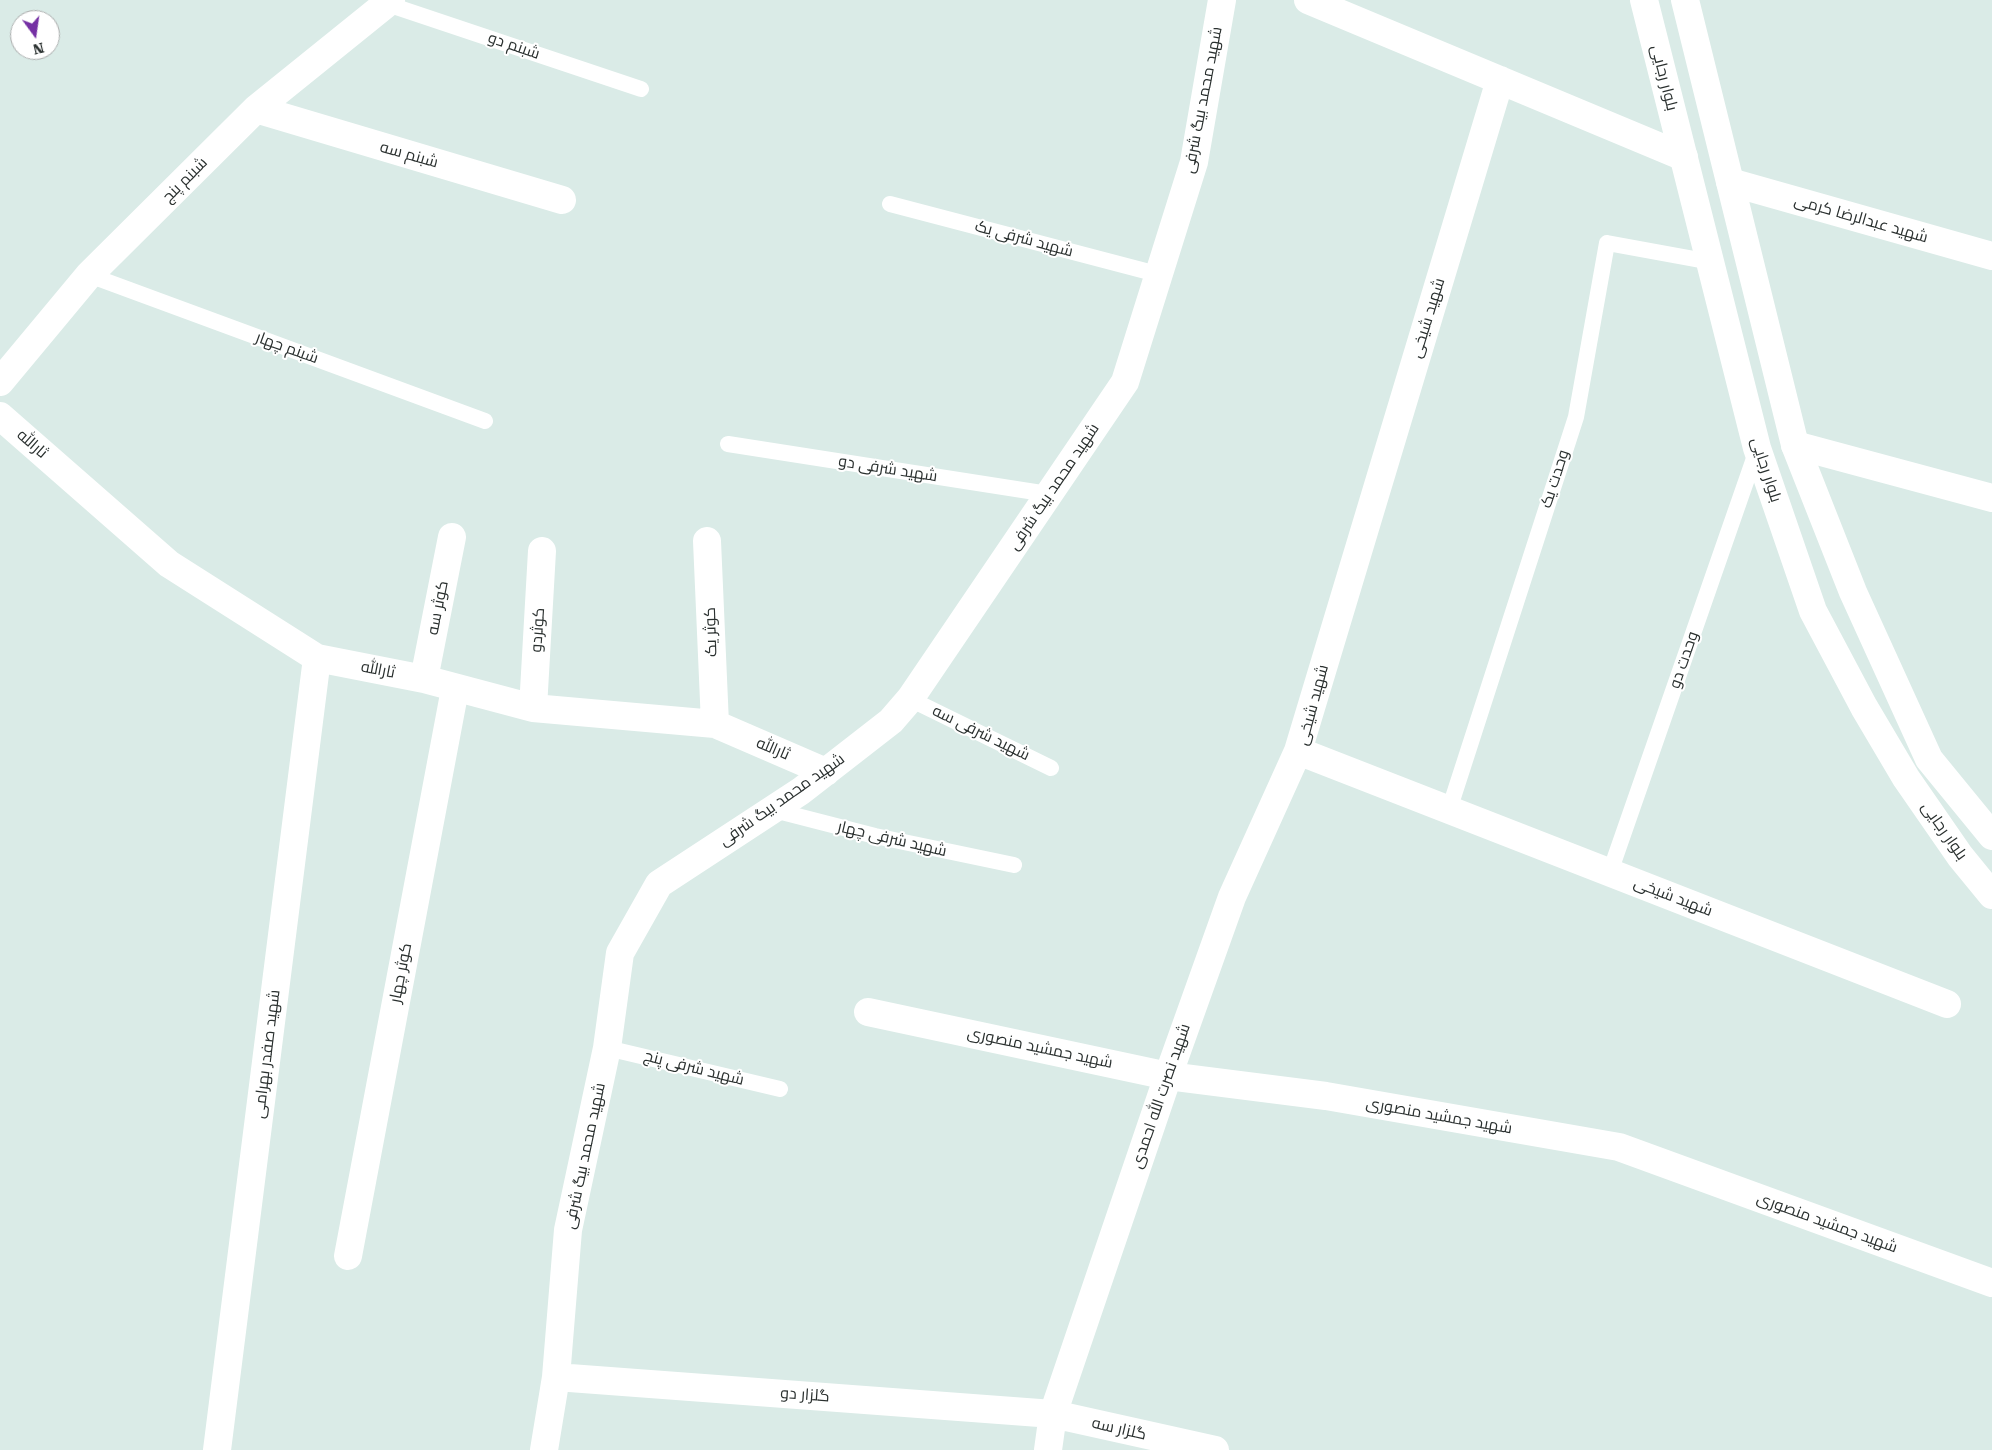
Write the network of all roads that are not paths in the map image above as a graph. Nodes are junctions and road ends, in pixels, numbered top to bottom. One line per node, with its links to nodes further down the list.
1 (1222, 0): 15 (street, شهید محمد بیگ شرفی)
2 (1308, 0): 6 (street)
3 (1644, 0): 9 (street, بلوار رجایی)
4 (1684, 0): 10 (street, بلوار رجایی)
5 (389, 2): 7 (lane, شبنم دو); 8 (street, شبنم پنج)
6 (1500, 80): 9 (street); 34 (street, شهید شیخی)
7 (641, 89)
8 (256, 110): 11 (street, شبنم سه); 16 (street, شبنم پنج)
9 (1684, 157): 14 (street, بلوار رجایی)
10 (1730, 182): 13 (street, شهید عبدالرضا کرمی); 21 (street, بلوار رجایی)
11 (562, 200)
12 (890, 204): 15 (lane, شهید شرفی یک)
13 (1992, 256)
14 (1711, 262): 22 (street, بلوار رجایی); 38 (lane, وحدت یک)
15 (1157, 274): 23 (street, شهید محمد بیگ شرفی)
16 (89, 276): 17 (street, شبنم پنج); 19 (lane, شبنم چهار)
17 (0, 382)
18 (0, 416): 28 (street, ثارالله)
19 (485, 421)
20 (728, 444): 23 (lane, شهید شرفی دو)
21 (1794, 445): 24 (street); 39 (street, بلوار رجایی)
22 (1757, 448): 41 (lane, وحدت دو); 42 (street, بلوار رجایی)
23 (1048, 494): 31 (street, شهید محمد بیگ شرفی)
24 (1992, 498)
25 (452, 537): 29 (street, کوثر سه)
26 (707, 541): 33 (street, کوثر یک)
27 (542, 551): 32 (street, کوثردو)
28 (317, 658): 29 (street, ثارالله); 52 (street, شهید صفدر بهرامی)
29 (424, 679): 30 (street, ثارالله)
30 (454, 689): 32 (street, ثارالله); 48 (street, کوثر چهار)
31 (910, 699): 35 (lane, شهید شرفی سه); 36 (street, شهید محمد بیگ شرفی)
32 (533, 708): 33 (street, ثارالله)
33 (715, 724): 36 (street, ثارالله)
34 (1298, 751): 38 (street, شهید شیخی); 46 (street, شهید نصرت الله احمدی)
35 (1051, 768)
36 (826, 772): 37 (street, شهید محمد بیگ شرفی)
37 (770, 809): 40 (lane, شهید شرفی چهار); 45 (street, شهید محمد بیگ شرفی)
38 (1449, 810): 41 (street, شهید شیخی)
39 (1992, 836)
40 (1014, 865)
41 (1610, 872): 43 (street, شهید شیخی)
42 (1992, 895)
43 (1947, 1004)
44 (868, 1012): 46 (street, شهید جمشید منصوری)
45 (607, 1048): 47 (lane, شهید شرفی پنج); 50 (street, شهید محمد بیگ شرفی)
46 (1168, 1076): 49 (street, شهید جمشید منصوری); 51 (street, شهید نصرت الله احمدی)
47 (780, 1089)
48 (348, 1256)
49 (1992, 1283)
50 (556, 1377): 51 (street, گلزار دو); 53 (street, شهید محمد بیگ شرفی)
51 (1053, 1414): 54 (street, شهید نصرت الله احمدی); 55 (street, گلزار سه)
52 (216, 1450)
53 (544, 1450)
54 (1048, 1450)
55 (1215, 1450)

